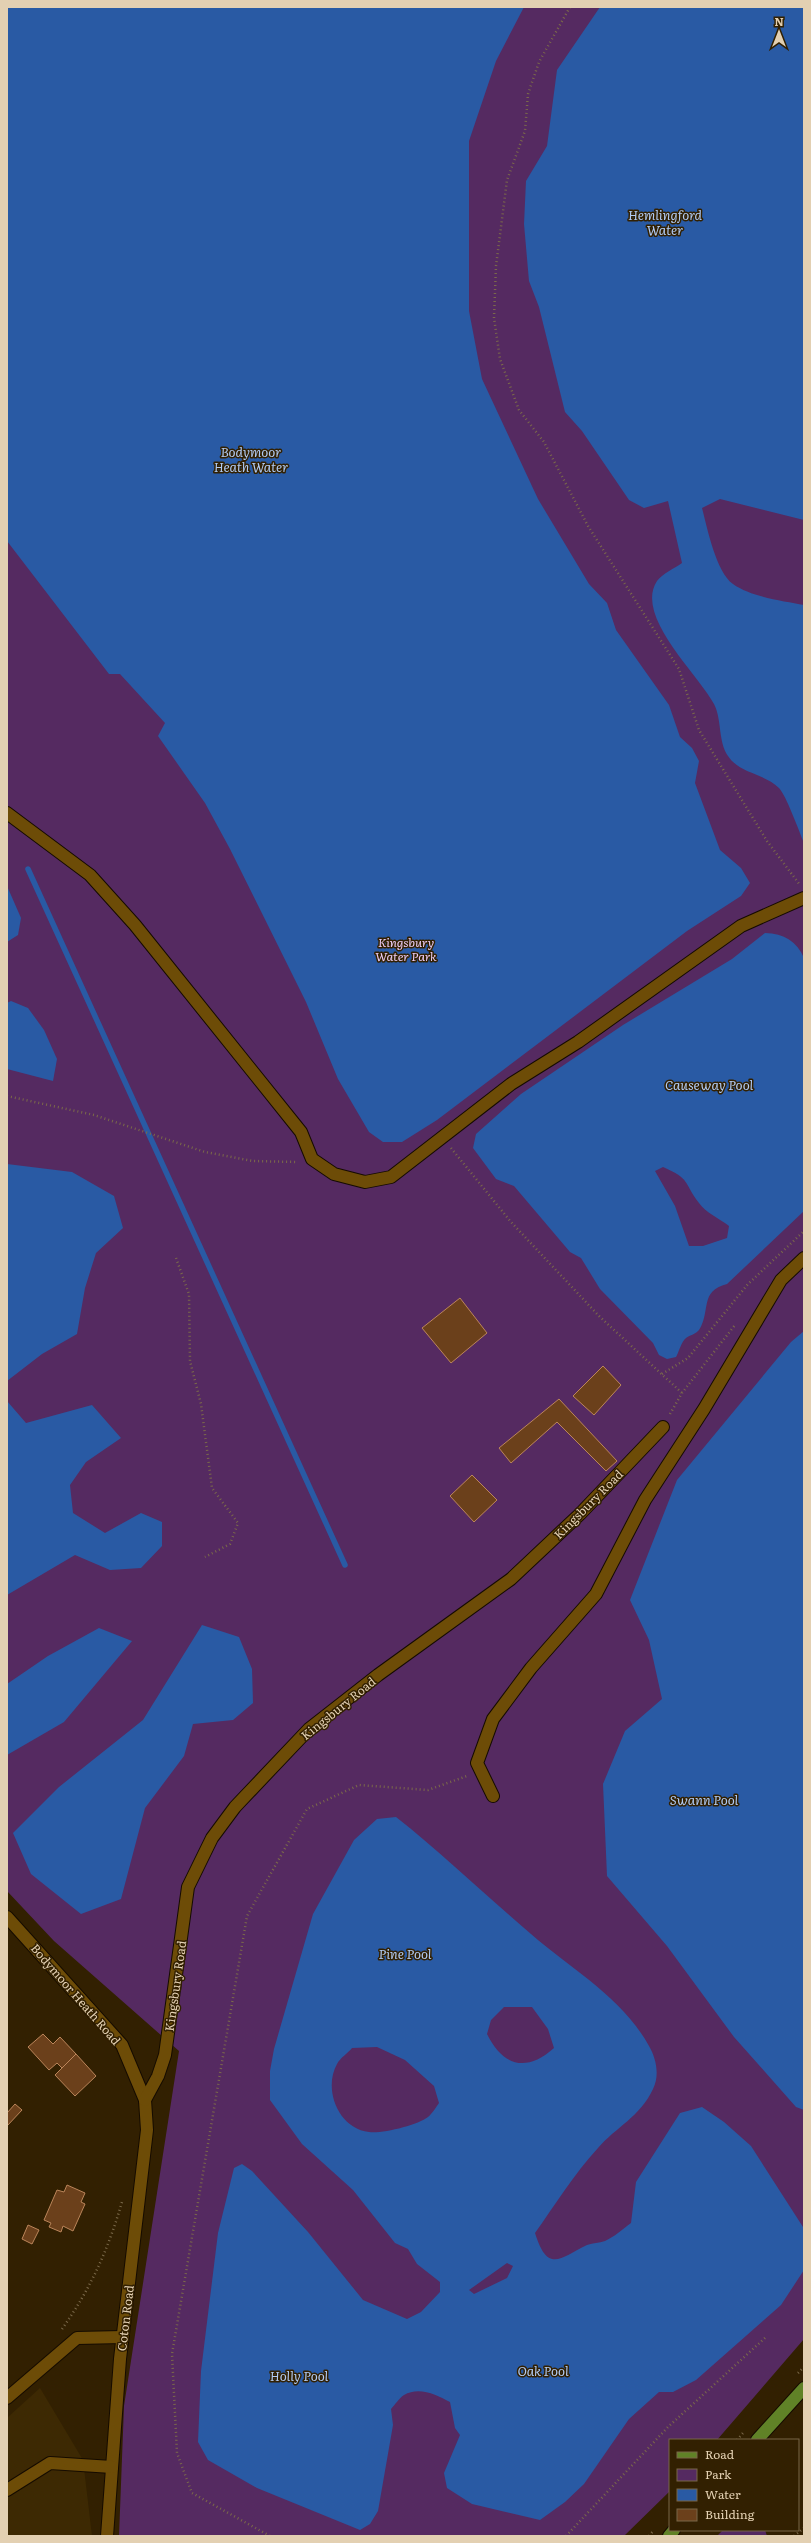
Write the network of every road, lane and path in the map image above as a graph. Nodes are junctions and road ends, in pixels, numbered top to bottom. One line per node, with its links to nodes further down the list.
1 (570, 7): 3 (path)
2 (7, 813): 7 (street)
3 (804, 890)
4 (804, 898): 6 (street)
5 (7, 1096): 7 (path)
6 (443, 1138): 7 (street); 11 (path)
7 (312, 1159)
8 (804, 1231): 11 (path)
9 (176, 1258): 13 (path)
10 (804, 1258): 14 (street)
11 (662, 1374): 12 (path)
12 (663, 1427): 17 (street, Kingsbury Road)
13 (205, 1557)
14 (481, 1771): 15 (street); 29 (path)
15 (493, 1796)
16 (7, 1917): 17 (street, Bodymoor Heath Road)
17 (145, 2100): 20 (street, Coton Road)
18 (123, 2197): 19 (path)
19 (62, 2330)
20 (122, 2337): 23 (street); 25 (street, Coton Road)
21 (766, 2337): 30 (path)
22 (804, 2388): 24 (main road)
23 (7, 2398)
24 (758, 2439)
25 (112, 2467): 26 (street); 28 (street, Coton Road)
26 (7, 2490)
27 (804, 2528): 31 (path)
28 (107, 2536)
29 (270, 2536)
30 (566, 2536)
31 (794, 2536)

